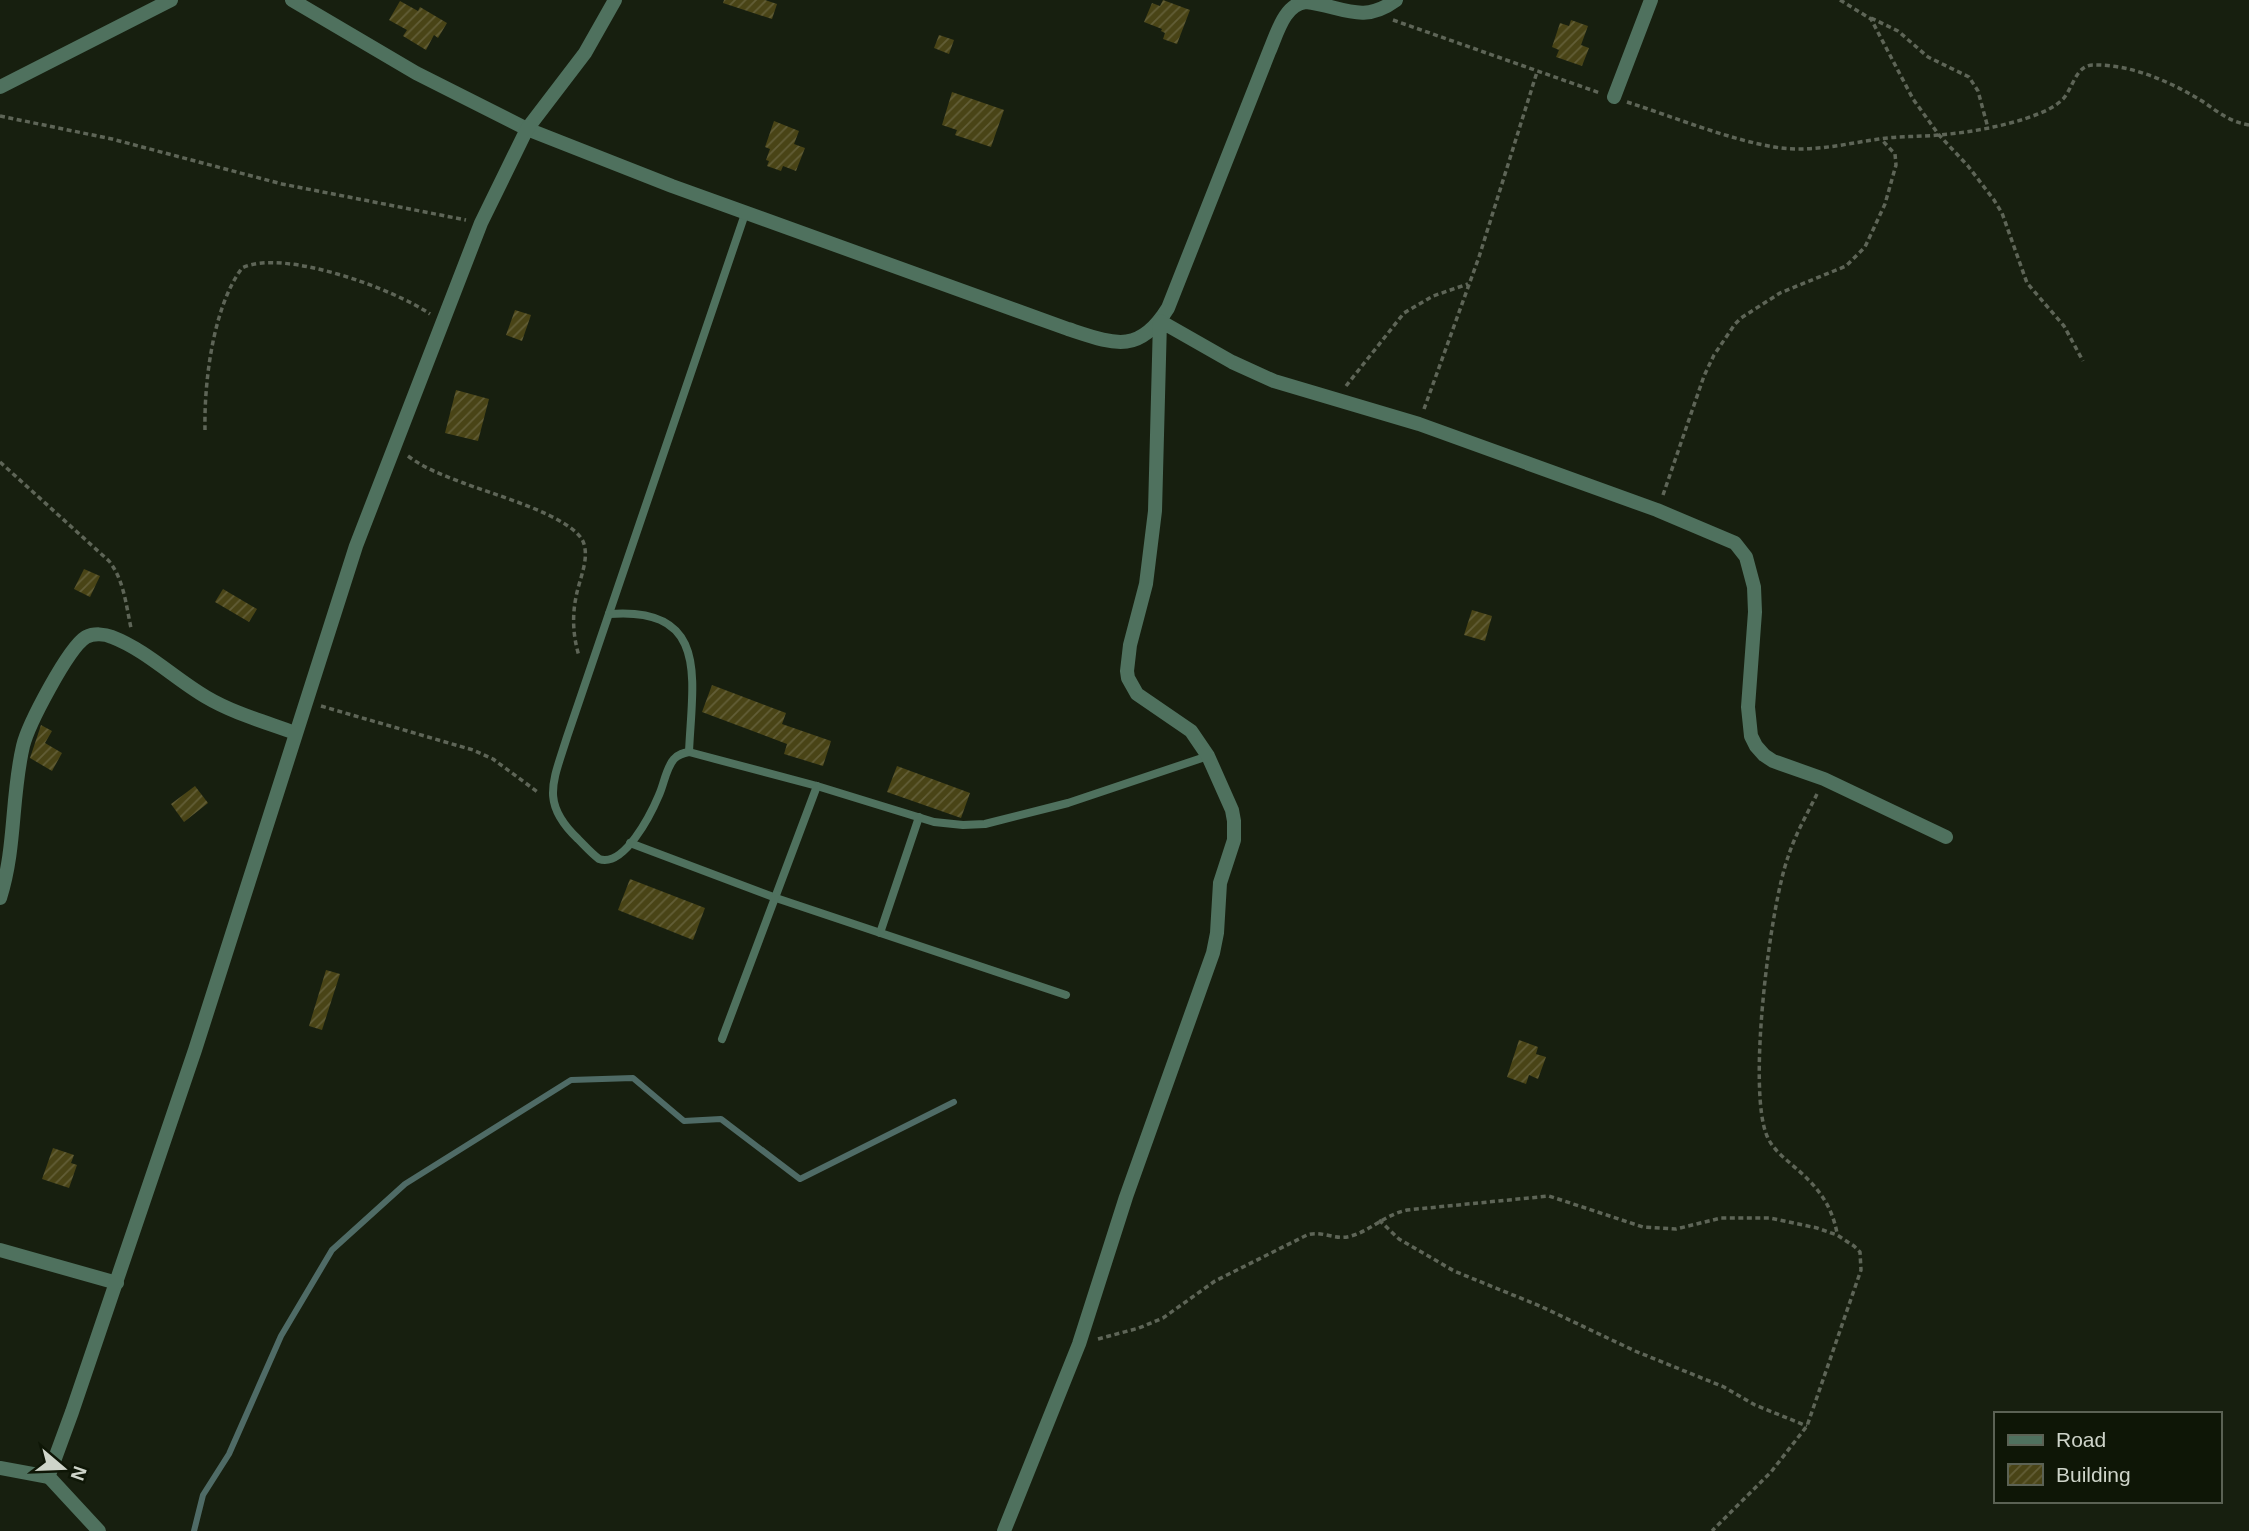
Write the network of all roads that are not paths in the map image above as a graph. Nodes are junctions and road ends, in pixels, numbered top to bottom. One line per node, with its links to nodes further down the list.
1 (171, 0): 7 (street)
2 (292, 0): 9 (street)
3 (615, 0): 9 (street)
4 (1396, 0): 6 (street)
5 (1651, 0): 8 (street)
6 (1304, 1): 11 (street)
7 (0, 87)
8 (1614, 97)
9 (527, 129): 10 (street); 13 (street)
10 (746, 211): 11 (street); 12 (lane)
11 (1160, 321): 15 (street); 18 (street)
12 (609, 614): 14 (lane); 19 (lane)
13 (295, 733): 20 (street); 26 (street)
14 (689, 752): 16 (lane); 19 (lane)
15 (1208, 756): 17 (lane); 30 (street)
16 (817, 786): 17 (lane); 21 (lane)
17 (919, 817): 22 (lane)
18 (1946, 837)
19 (630, 843): 21 (lane)
20 (0, 898)
21 (776, 898): 22 (lane); 24 (lane)
22 (880, 933): 23 (lane)
23 (1066, 995)
24 (722, 1039)
25 (0, 1250): 26 (street)
26 (117, 1283): 28 (street)
27 (0, 1468): 28 (street)
28 (49, 1477): 29 (street)
29 (99, 1531)
30 (1004, 1531)

